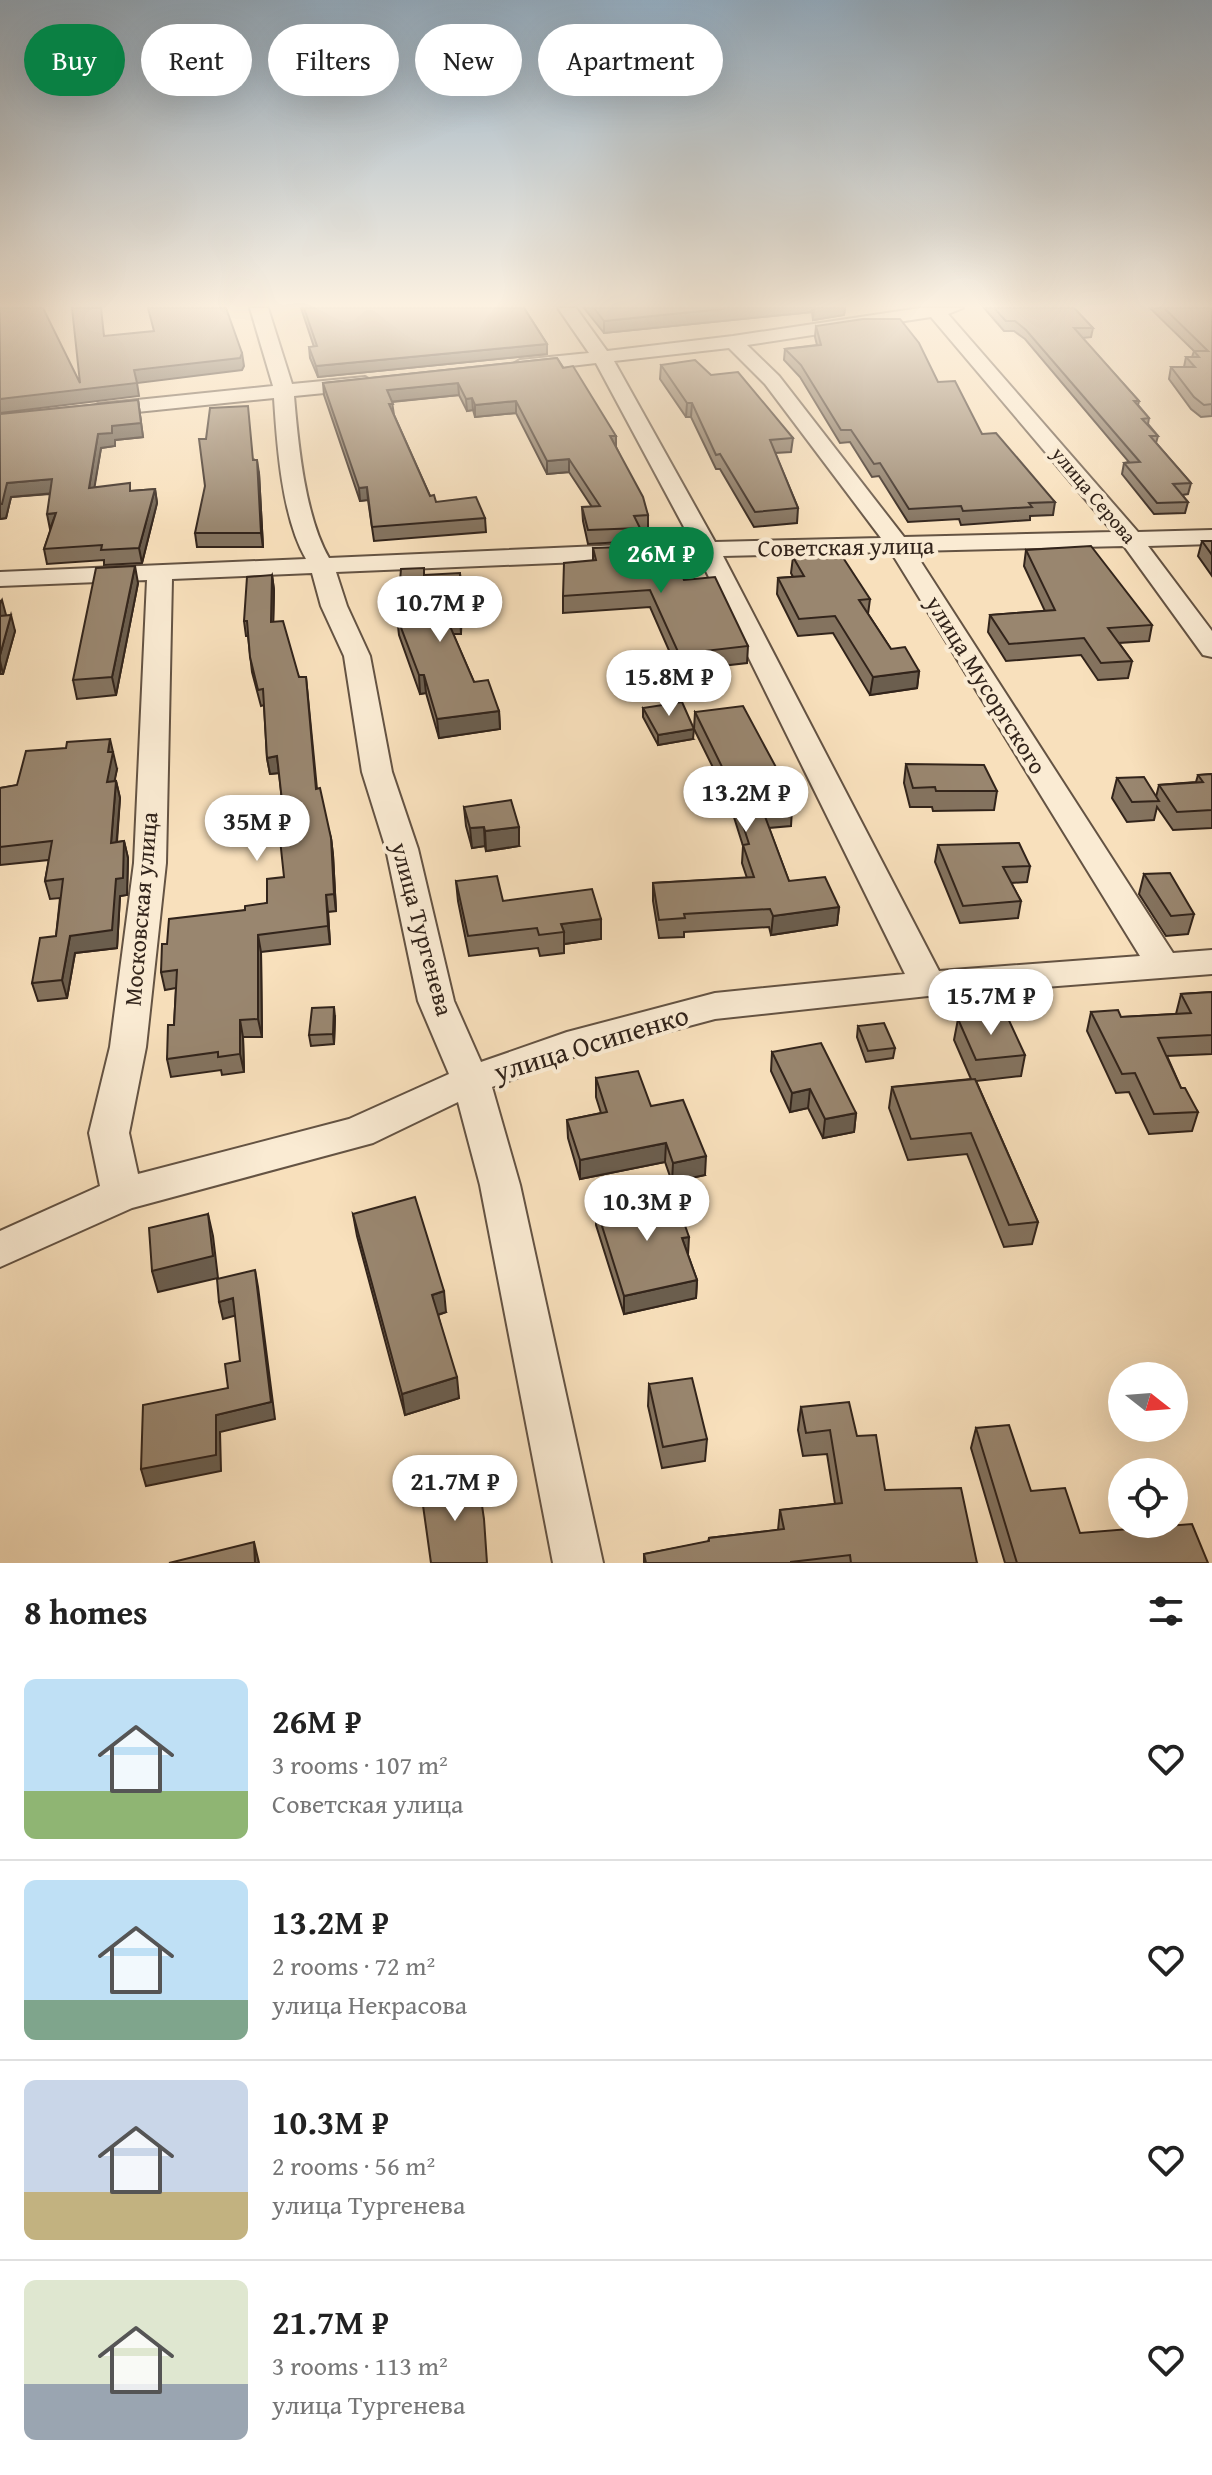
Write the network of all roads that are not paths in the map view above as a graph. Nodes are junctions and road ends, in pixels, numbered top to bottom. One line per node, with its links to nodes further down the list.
1 (281, 381): 6 (street, улица Тургенева)
2 (379, 381): 6 (street)
3 (615, 381): 11 (street)
4 (773, 381): 10 (street, улица Мусоргского)
5 (1003, 381): 9 (street, улица Серова)
6 (284, 392): 7 (street); 12 (street, улица Тургенева)
7 (79, 411)
8 (1212, 537): 9 (street, Советская улица)
9 (1132, 540): 10 (street, Советская улица); 15 (street, улица Серова)
10 (899, 546): 11 (street, Советская улица); 17 (street, улица Мусоргского)
11 (707, 549): 12 (street, Советская улица); 18 (street)
12 (322, 566): 13 (street, Советская улица); 19 (street, улица Тургенева)
13 (160, 573): 14 (street, Советская улица); 20 (street, Московская улица)
14 (0, 579)
15 (1212, 649)
16 (1212, 962): 17 (street, улица Осипенко)
17 (1163, 965): 18 (street, улица Осипенко)
18 (928, 984): 19 (street, улица Осипенко)
19 (471, 1080): 20 (street, улица Осипенко); 22 (street, улица Тургенева)
20 (122, 1194): 21 (street, улица Осипенко)
21 (0, 1250)
22 (578, 1563)

